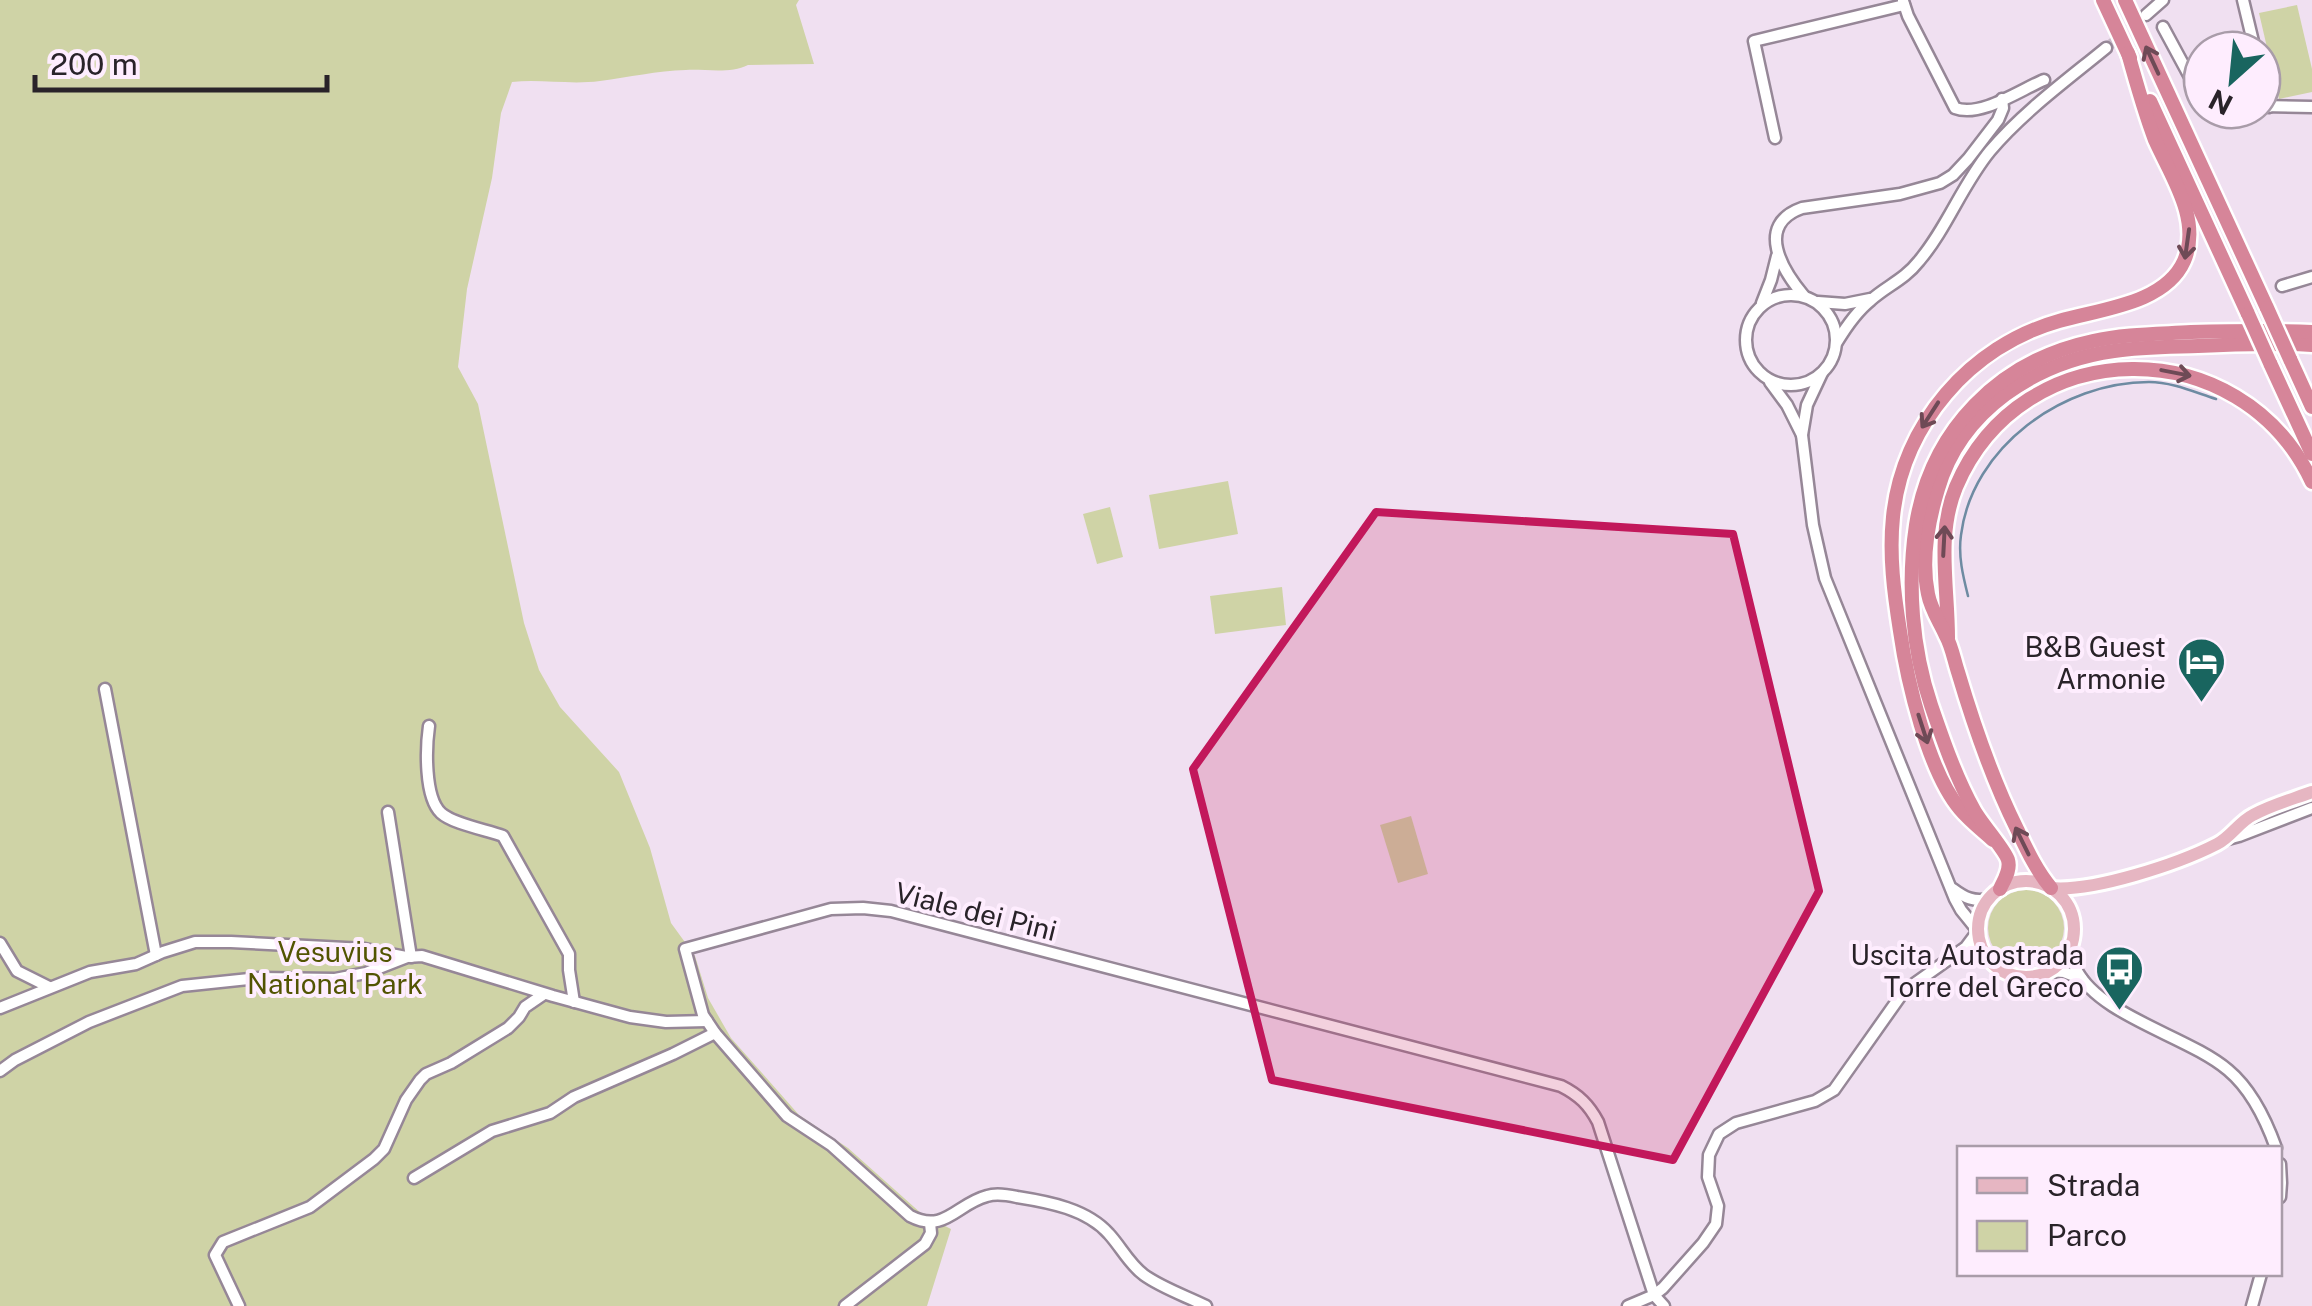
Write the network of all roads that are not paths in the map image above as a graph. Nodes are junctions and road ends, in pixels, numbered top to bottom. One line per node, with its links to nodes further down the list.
1 (2103, 0): 10 (highway)
2 (2124, 0): 28 (highway, one-way to 2, bridge)
3 (2163, 0): 6 (street)
4 (2243, 0): 8 (street)
5 (1903, 2): 13 (street); 16 (street)
6 (2146, 15)
7 (2163, 27): 11 (street)
8 (2250, 30)
9 (2106, 48): 21 (street)
10 (2128, 53): 30 (highway, bridge); 38 (highway, one-way to 38)
11 (2182, 62)
12 (2044, 80): 13 (street)
13 (2002, 99): 17 (street)
14 (2282, 107): 15 (street)
15 (2312, 107)
16 (1776, 138)
17 (1777, 256): 20 (street); 22 (street)
18 (2312, 277): 19 (street)
19 (2282, 286)
20 (1809, 299): 21 (street); 22 (street); 24 (street)
21 (1871, 299): 24 (street)
22 (1760, 306): 27 (street)
23 (2312, 332): 38 (highway)
24 (1836, 342): 26 (street)
25 (2312, 345): 32 (highway)
26 (1822, 374): 27 (street); 29 (street)
27 (1766, 378): 29 (street)
28 (2310, 402)
29 (1802, 435): 41 (street)
30 (2312, 454)
31 (2312, 482): 32 (highway, one-way to 31)
32 (1948, 638): 42 (highway, one-way to 32)
33 (106, 690): 49 (street)
34 (429, 726): 56 (street)
35 (2312, 792): 39 (main road)
36 (2312, 808): 39 (street)
37 (388, 812): 50 (street)
38 (1994, 840): 43 (highway)
39 (2224, 840): 40 (main road)
40 (2101, 884): 42 (main road); 44 (main road)
41 (1951, 888): 43 (street); 45 (street)
42 (2051, 888): 43 (main road); 44 (main road)
43 (1994, 894): 45 (main road)
44 (2072, 916): 47 (main road)
45 (1978, 930): 48 (street); 51 (main road)
46 (0, 943): 54 (street)
47 (2070, 946): 52 (main road); 53 (street)
48 (1958, 953): 51 (street); 65 (street)
49 (156, 955): 50 (street); 54 (street)
50 (409, 957): 55 (street); 60 (street)
51 (1991, 962): 52 (main road)
52 (2049, 971): 53 (street)
53 (2083, 980): 61 (street)
54 (50, 987): 57 (street)
55 (544, 994): 56 (street); 66 (street)
56 (574, 1002): 58 (street)
57 (0, 1008)
58 (707, 1021): 59 (street, Viale dei Pini); 65 (street, Viale dei Pini)
59 (716, 1033): 62 (street); 63 (street, Viale dei Pini)
60 (0, 1071)
61 (2275, 1146)
62 (414, 1178)
63 (930, 1223): 67 (street); 68 (street)
64 (2260, 1276): 71 (street)
65 (1654, 1296): 69 (street); 70 (street)
66 (239, 1306)
67 (846, 1306)
68 (1206, 1306)
69 (1628, 1306)
70 (1664, 1306)
71 (2252, 1306)

